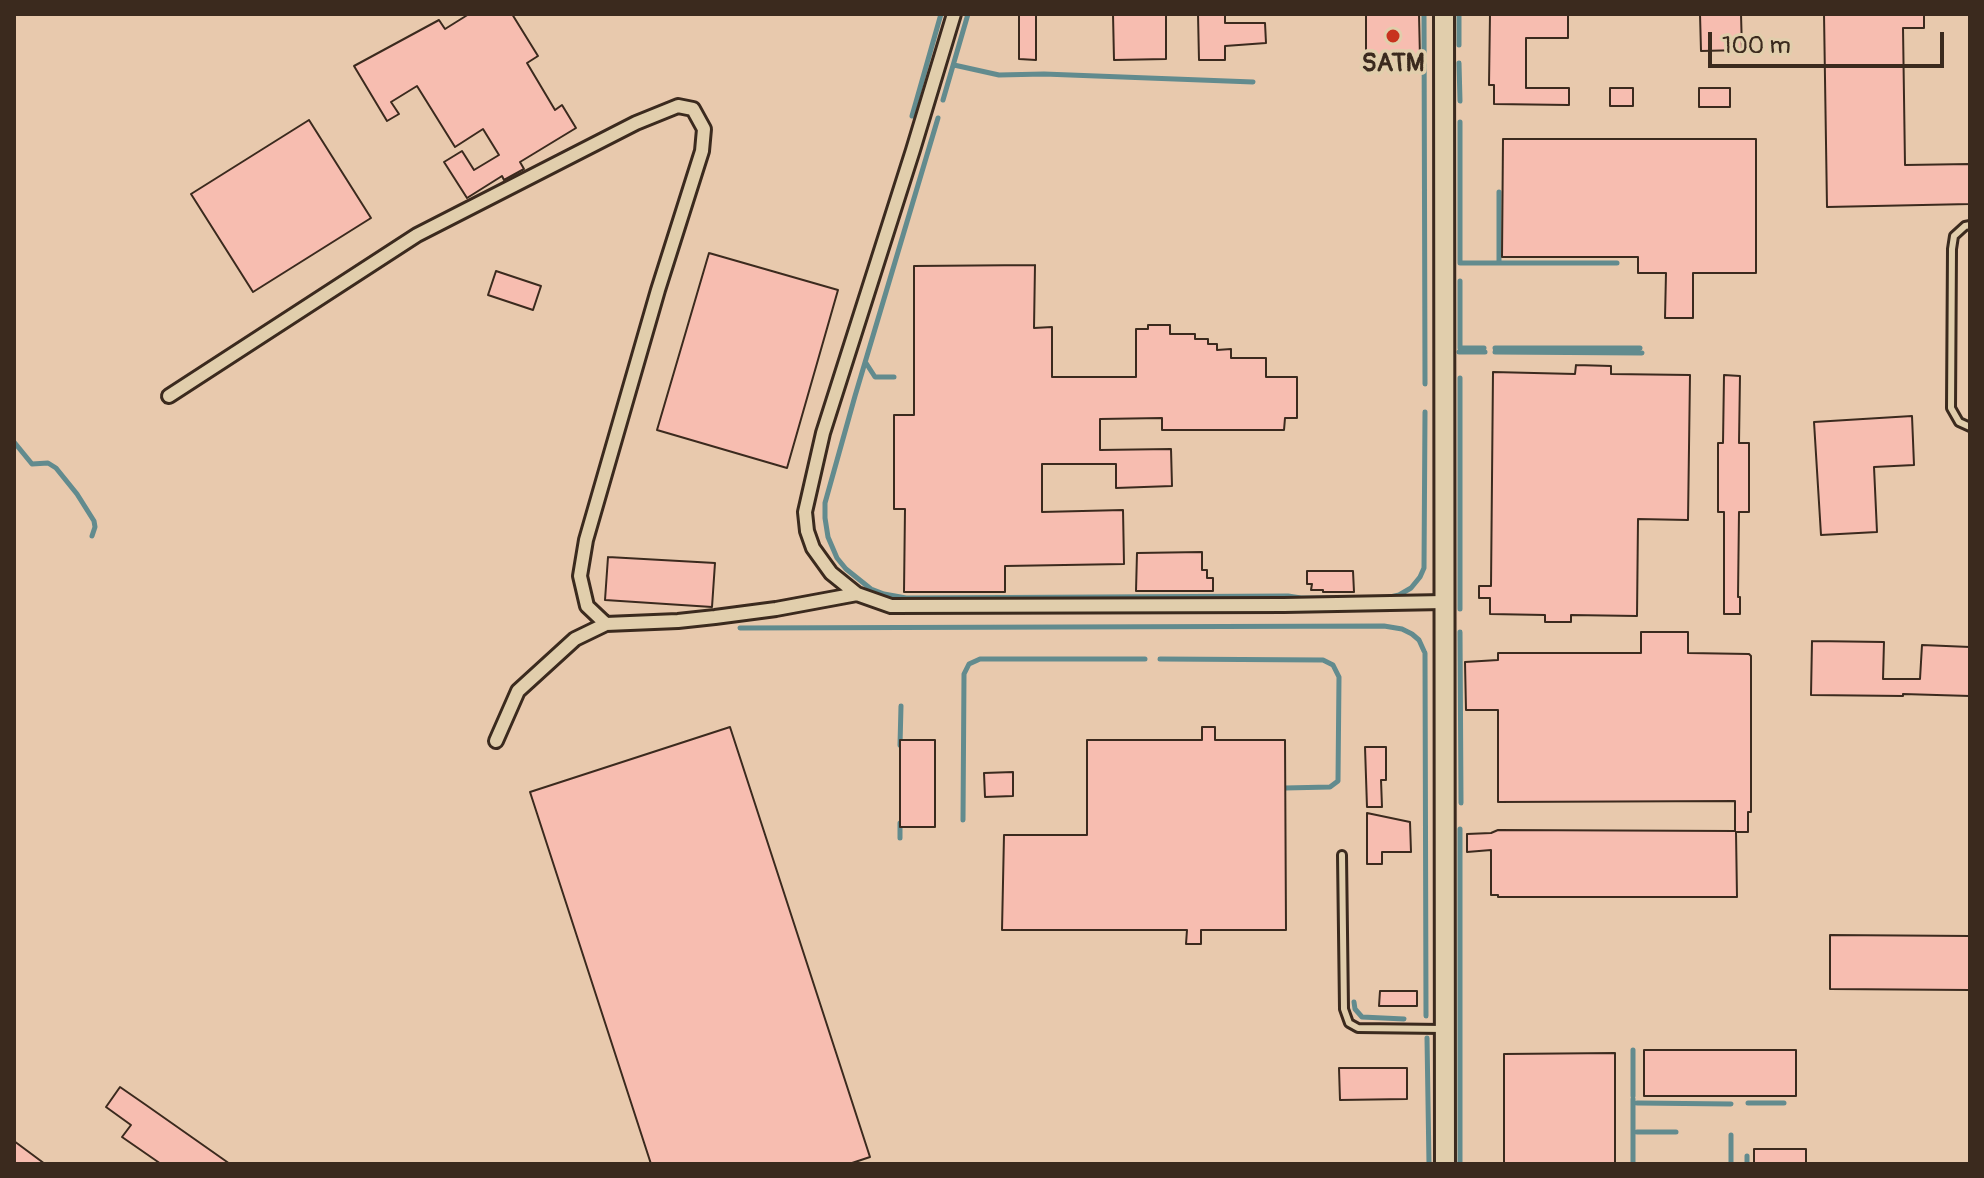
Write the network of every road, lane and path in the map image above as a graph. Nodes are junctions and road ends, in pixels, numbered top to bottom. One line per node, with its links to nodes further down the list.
1 (954, 14): 6 (street)
2 (1444, 14): 7 (main road)
3 (1970, 225): 5 (lane)
4 (169, 396): 8 (street)
5 (1970, 427)
6 (857, 594): 7 (street); 8 (street)
7 (1444, 602): 11 (main road)
8 (606, 624): 9 (street)
9 (496, 741)
10 (1342, 855): 11 (lane)
11 (1446, 1029): 12 (main road)
12 (1445, 1164)

